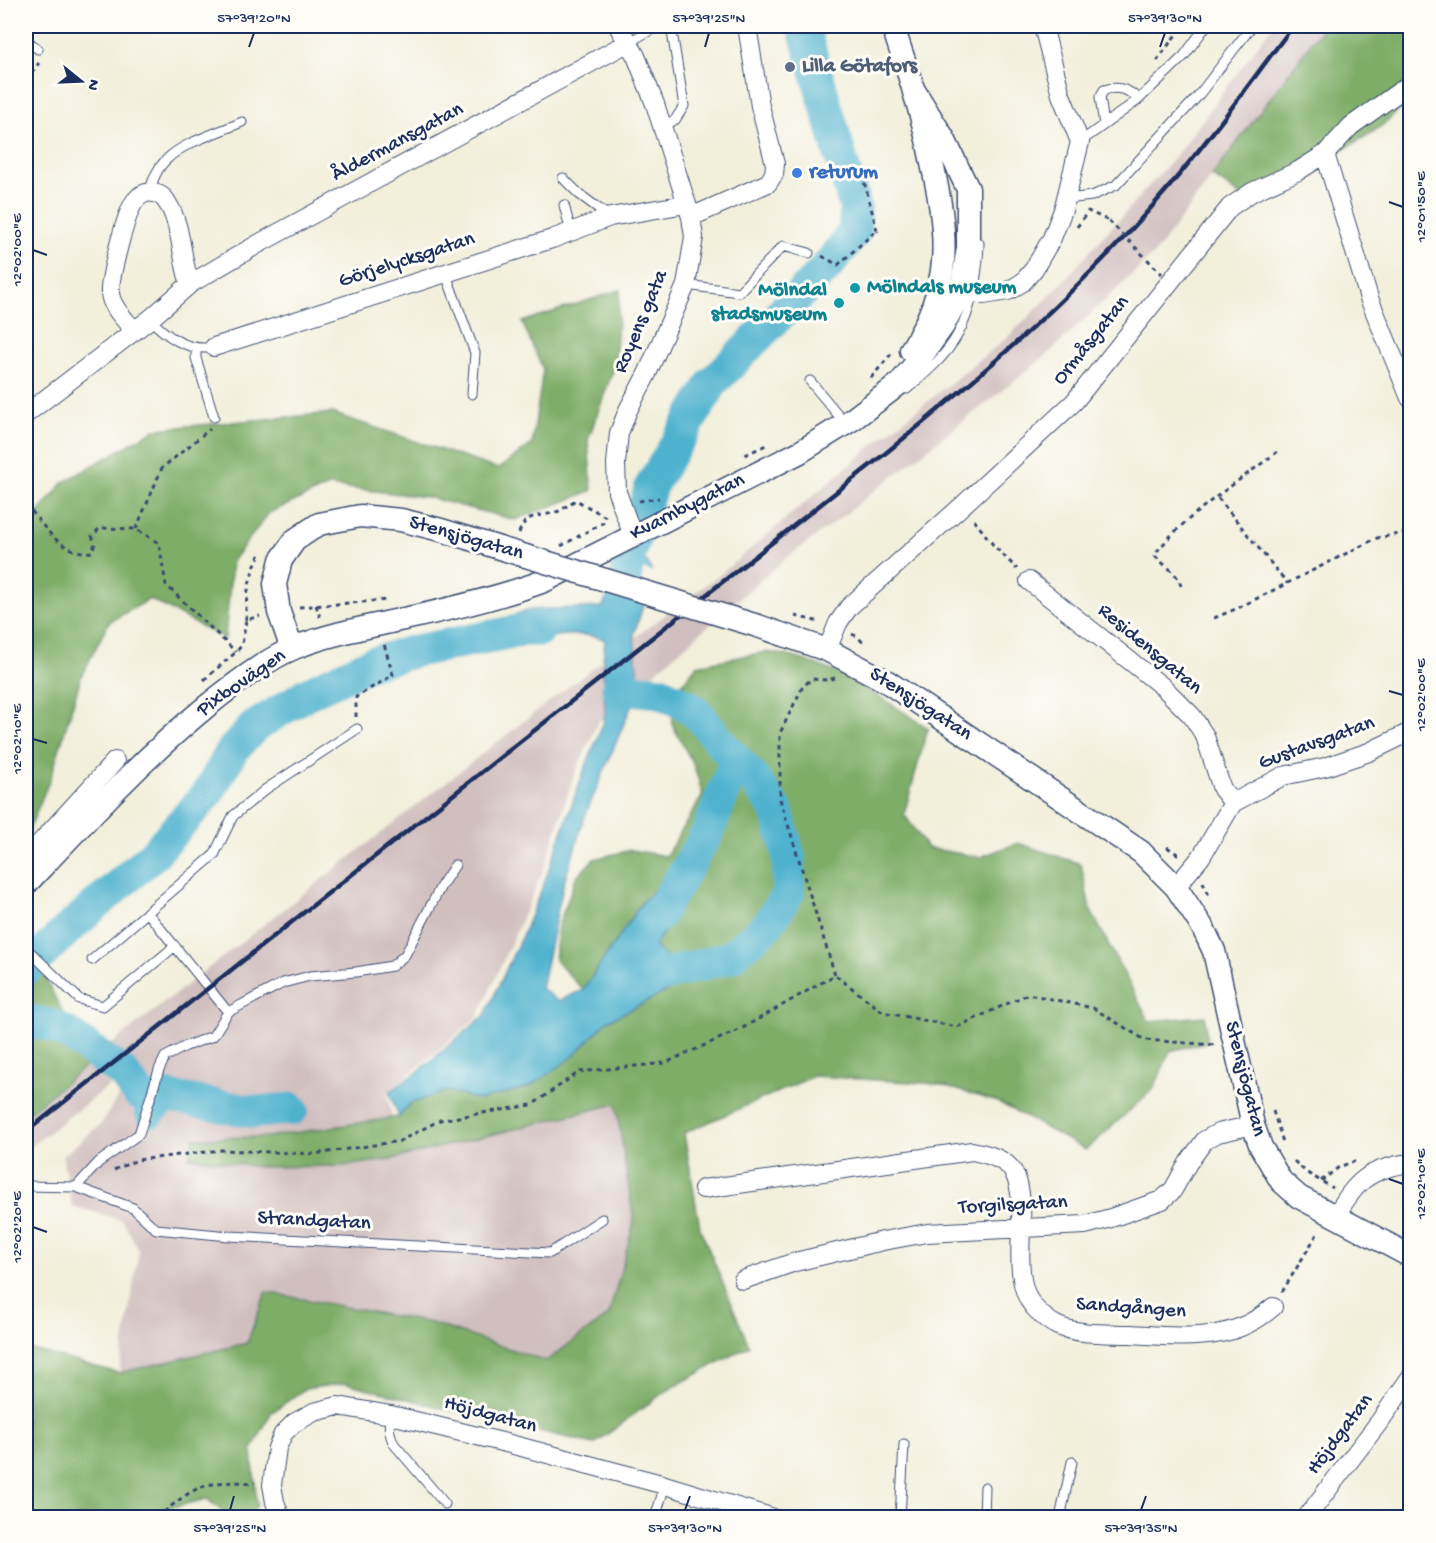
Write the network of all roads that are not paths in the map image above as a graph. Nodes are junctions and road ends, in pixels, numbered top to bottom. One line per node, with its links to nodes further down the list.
1 (618, 26): 10 (street, Royens gata)
2 (658, 26): 10 (lane)
3 (671, 26): 17 (lane)
4 (747, 26): 24 (street, Görjelycksgatan)
5 (893, 26): 13 (street, Kvarnbygatan)
6 (1042, 26): 18 (street)
7 (1206, 26): 14 (lane)
8 (1252, 26): 22 (lane)
9 (26, 40): 11 (lane)
10 (629, 42): 17 (street, Royens gata); 29 (street, Åldermansgatan)
11 (38, 49)
12 (1410, 84): 19 (street, Ormåsgatan)
13 (915, 92): 31 (street, Kvarnbygatan); 32 (street, Kvarnbygatan)
14 (1138, 100): 16 (lane); 16 (lane)
15 (242, 122): 21 (lane)
16 (1104, 125): 18 (lane)
17 (662, 126): 24 (street, Royens gata)
18 (1080, 142): 22 (street)
19 (1325, 154): 38 (street); 46 (street, Ormåsgatan)
20 (563, 178): 25 (lane)
21 (149, 192): 29 (street); 34 (street)
22 (1067, 199): 32 (street)
23 (564, 205): 26 (lane)
24 (688, 211): 25 (street, Görjelycksgatan); 30 (street, Royens gata)
25 (610, 217): 26 (street, Görjelycksgatan)
26 (571, 232): 28 (street, Görjelycksgatan)
27 (809, 252): 30 (lane)
28 (445, 272): 35 (street, Görjelycksgatan); 37 (lane)
29 (190, 284): 33 (street, Åldermansgatan)
30 (686, 285): 42 (street, Royens gata)
31 (939, 286): 32 (street); 41 (street, Kvarnbygatan)
32 (967, 293): 41 (street, Kvarnbygatan)
33 (150, 319): 34 (street, Åldermansgatan); 35 (lane)
34 (135, 331): 39 (street, Åldermansgatan)
35 (205, 348): 40 (lane)
36 (810, 381): 41 (lane)
37 (472, 394)
38 (1410, 398)
39 (26, 414)
40 (214, 417)
41 (849, 422): 42 (street, Kvarnbygatan)
42 (627, 539): 44 (street, Kvarnbygatan)
43 (1029, 581): 50 (street, Residensgatan)
44 (519, 590): 45 (street, Pixbovägen)
45 (292, 649): 46 (street, Stensjögatan, bridge); 53 (street, Pixbovägen)
46 (827, 650): 54 (street, Stensjögatan)
47 (357, 729): 55 (lane)
48 (1410, 732): 50 (street, Gustavsgatan)
49 (115, 761): 51 (street)
50 (1233, 803): 54 (street)
51 (26, 858)
52 (455, 866): 59 (lane)
53 (26, 884)
54 (1176, 886): 60 (street, Stensjögatan)
55 (147, 912): 56 (lane); 58 (lane)
56 (175, 946): 57 (lane); 59 (lane)
57 (26, 948)
58 (92, 960)
59 (228, 1012): 63 (lane)
60 (1253, 1125): 66 (street, Stensjögatan); 67 (street, Torgilsgatan)
61 (1410, 1163): 66 (street)
62 (26, 1186): 63 (lane, Strandgatan)
63 (76, 1187): 65 (lane, Strandgatan)
64 (703, 1189): 67 (street, Sandgången)
65 (602, 1219)
66 (1325, 1227): 68 (street, Stensjögatan)
67 (1022, 1228): 69 (street, Torgilsgatan); 70 (street, Sandgången)
68 (1410, 1256)
69 (743, 1280)
70 (1273, 1306)
71 (1410, 1378): 84 (street, Höjdgatan)
72 (391, 1415): 75 (street, Höjdgatan); 77 (lane); 78 (street, Höjdgatan)
73 (904, 1444): 81 (lane)
74 (1072, 1462): 83 (lane)
75 (665, 1485): 79 (lane); 80 (street, Höjdgatan)
76 (985, 1487): 82 (lane)
77 (445, 1504)
78 (281, 1518)
79 (655, 1518)
80 (774, 1518)
81 (900, 1518)
82 (984, 1518)
83 (1060, 1518)
84 (1306, 1518)

